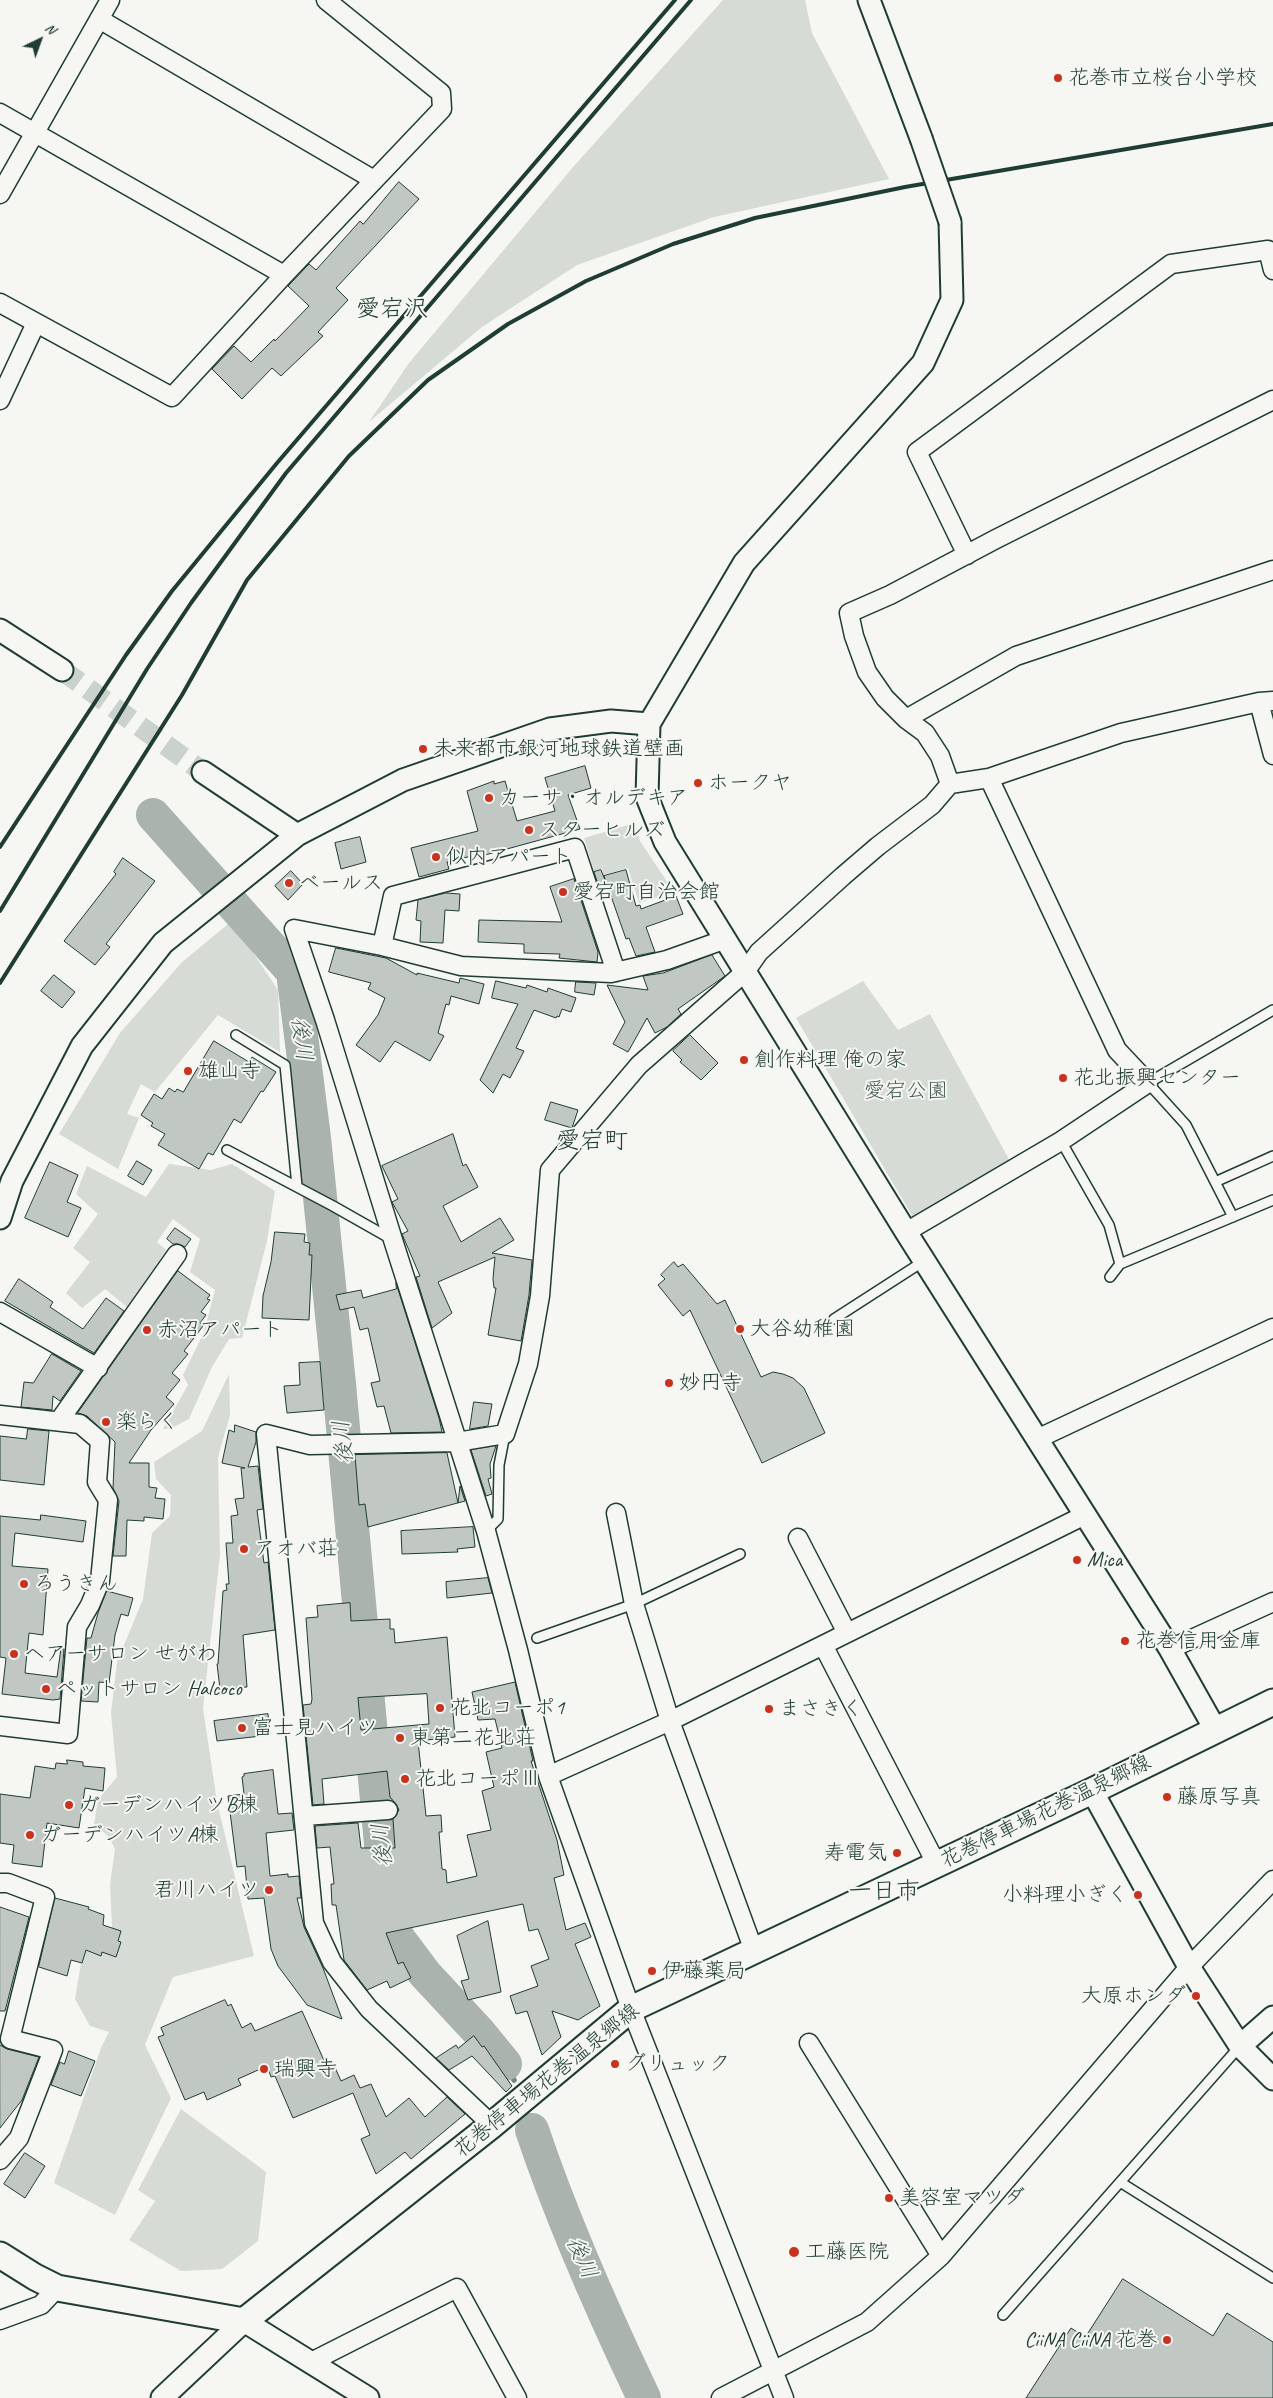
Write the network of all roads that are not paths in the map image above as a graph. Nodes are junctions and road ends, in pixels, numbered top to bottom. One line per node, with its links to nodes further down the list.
1 (110, 0): 4 (street)
2 (326, 0): 7 (street)
3 (868, 0): 22 (street, bridge)
4 (99, 19): 6 (street); 7 (street)
5 (0, 113): 6 (street)
6 (35, 133): 8 (street); 11 (street)
7 (374, 180): 11 (street)
8 (0, 194)
9 (1270, 250): 10 (street); 16 (street)
10 (1273, 270)
11 (284, 275): 13 (street)
12 (0, 303): 13 (street)
13 (36, 323): 14 (street)
14 (0, 400)
15 (1273, 400): 16 (street)
16 (967, 555): 21 (street)
17 (1273, 570): 21 (street)
18 (0, 630): 19 (street)
19 (62, 670)
20 (1266, 702): 23 (street); 25 (street)
21 (906, 719): 26 (street)
22 (649, 724): 27 (street); 28 (street)
23 (1273, 754)
24 (203, 772): 27 (street)
25 (989, 778): 26 (street); 34 (street)
26 (950, 784): 31 (street)
27 (297, 835): 42 (street)
28 (726, 939): 30 (street); 31 (street)
29 (382, 946): 30 (street); 30 (street); 44 (street)
30 (616, 972)
31 (745, 972): 43 (street); 55 (street)
32 (1273, 1010): 34 (lane)
33 (236, 1035): 39 (lane)
34 (1148, 1083): 35 (street); 38 (lane)
35 (1061, 1141): 43 (street); 47 (lane)
36 (227, 1150): 39 (lane)
37 (1273, 1156): 38 (lane)
38 (1215, 1182): 41 (lane)
39 (297, 1186): 44 (lane)
40 (1273, 1200): 41 (lane)
41 (1233, 1217): 47 (lane)
42 (0, 1218)
43 (906, 1232): 46 (street)
44 (393, 1240): 57 (street)
45 (177, 1254): 52 (street)
46 (924, 1261): 50 (lane); 56 (street)
47 (1120, 1264): 48 (lane)
48 (1110, 1277)
49 (0, 1312): 52 (street)
50 (834, 1319)
51 (1273, 1328): 56 (street)
52 (98, 1368): 54 (street)
53 (0, 1415): 54 (street)
54 (59, 1421): 71 (street)
55 (505, 1434): 57 (street); 60 (lane)
56 (1037, 1438): 59 (street)
57 (457, 1442): 60 (street); 76 (street)
58 (616, 1513): 64 (street)
59 (1085, 1515): 65 (street); 68 (street)
60 (486, 1531): 73 (street)
61 (798, 1538): 65 (street)
62 (740, 1554): 64 (lane)
63 (1273, 1602): 68 (street)
64 (634, 1604): 66 (lane); 70 (street)
65 (848, 1633): 67 (street)
66 (537, 1638)
67 (823, 1645): 70 (street); 77 (street)
68 (1170, 1649): 72 (street)
69 (1273, 1702): 72 (main road, 花巻停車場花巻温泉郷線)
70 (670, 1721): 73 (street); 80 (street)
71 (0, 1726)
72 (1215, 1729): 74 (main road, 花巻停車場花巻温泉郷線)
73 (548, 1776): 82 (street)
74 (1092, 1791): 77 (main road, 花巻停車場花巻温泉郷線); 81 (street)
75 (388, 1810): 76 (street)
76 (304, 1816): 87 (street)
77 (937, 1865): 80 (main road, 花巻停車場花巻温泉郷線)
78 (1273, 1880): 81 (street)
79 (0, 1883): 88 (street)
80 (754, 1951): 82 (main road, 花巻停車場花巻温泉郷線)
81 (1189, 1967): 85 (street); 91 (street)
82 (631, 2009): 87 (main road, 花巻停車場花巻温泉郷線); 98 (street)
83 (1273, 2017): 85 (street)
84 (808, 2043): 91 (street)
85 (1240, 2046): 86 (street); 89 (lane)
86 (1273, 2079)
87 (492, 2125): 96 (main road, 花巻停車場花巻温泉郷線)
88 (0, 2160)
89 (1120, 2182): 92 (lane); 94 (lane)
90 (0, 2254): 93 (main road)
91 (941, 2256): 98 (street)
92 (1273, 2278)
93 (56, 2288): 95 (street); 96 (main road)
94 (1003, 2315)
95 (0, 2320)
96 (244, 2321): 97 (street); 100 (street)
97 (311, 2362): 101 (street); 102 (street)
98 (774, 2370): 99 (street); 103 (street)
99 (723, 2397)
100 (162, 2398)
101 (368, 2398)
102 (517, 2398)
103 (784, 2398)

